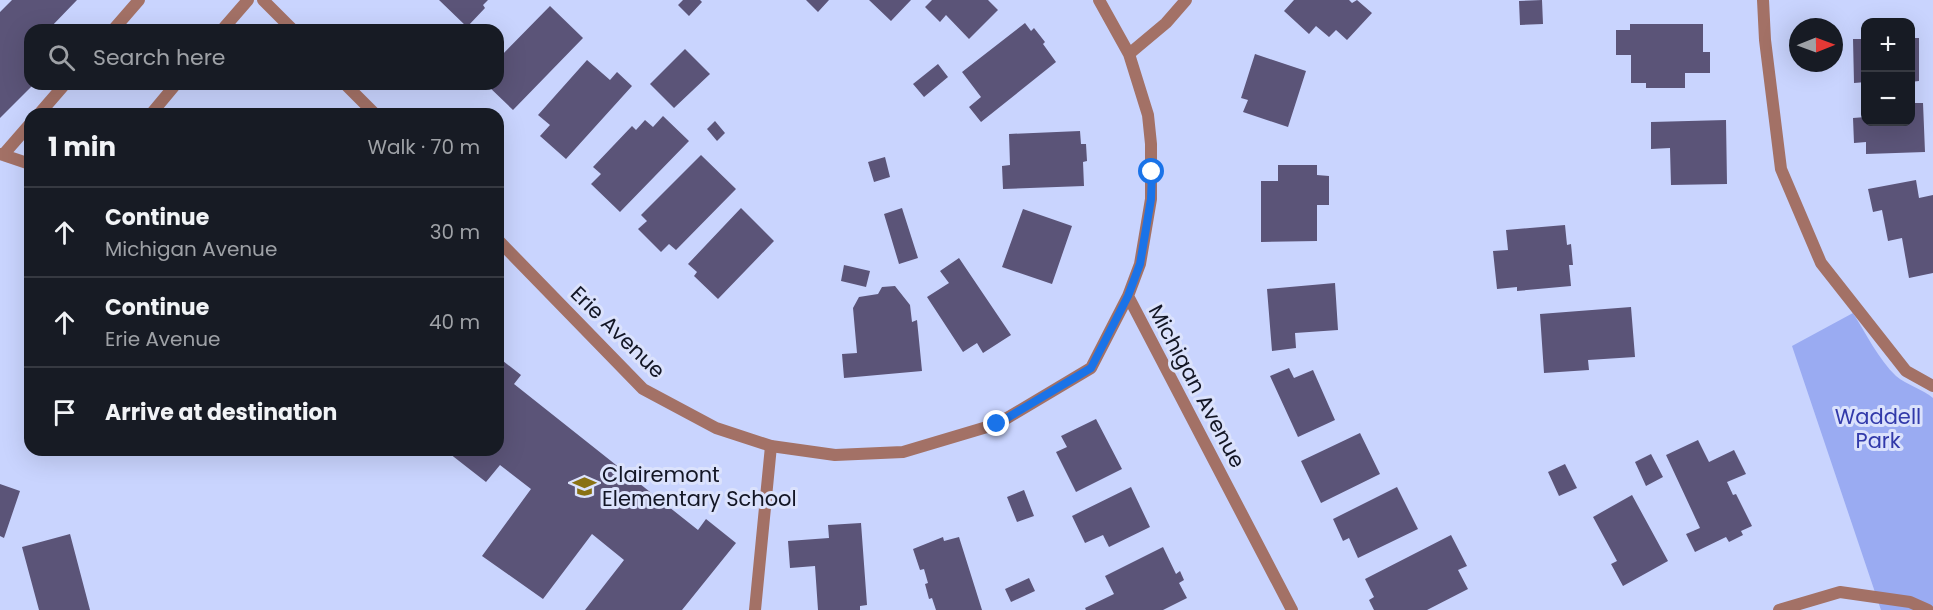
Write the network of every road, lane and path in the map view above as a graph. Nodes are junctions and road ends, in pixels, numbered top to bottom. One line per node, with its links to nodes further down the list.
1 (139, 0): 7 (street)
2 (248, 0): 8 (street)
3 (263, 0): 9 (street)
4 (1099, 0): 10 (street, Michigan Avenue)
5 (1186, 0): 10 (street)
6 (1763, 0): 22 (street)
7 (118, 24)
8 (227, 24)
9 (287, 24)
10 (1130, 54): 21 (street, Michigan Avenue)
11 (60, 90): 14 (street)
12 (171, 90): 15 (street)
13 (351, 90): 16 (street)
14 (44, 108)
15 (156, 108)
16 (369, 108)
17 (24, 130): 18 (street)
18 (1, 155): 19 (street)
19 (24, 162)
20 (504, 246): 23 (street, Erie Avenue)
21 (1128, 296): 23 (street, Erie Avenue); 25 (street, Michigan Avenue)
22 (1933, 386)
23 (771, 446): 24 (street)
24 (755, 610)
25 (1293, 610)
26 (1779, 610): 27 (street)
27 (1928, 610)

